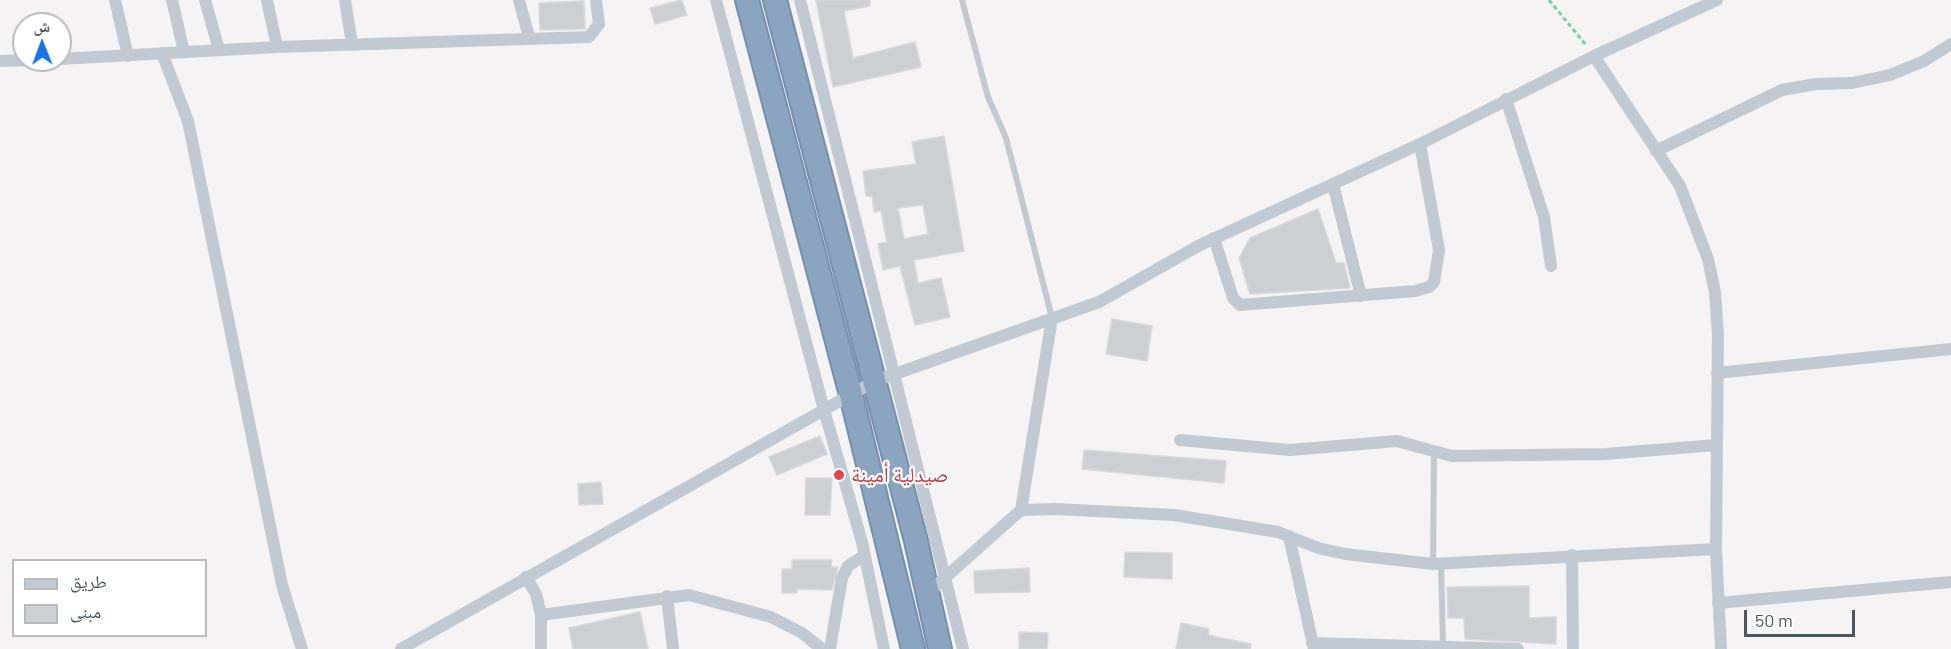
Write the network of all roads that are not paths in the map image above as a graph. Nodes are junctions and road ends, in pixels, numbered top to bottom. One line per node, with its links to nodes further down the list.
1 (115, 0): 21 (street)
2 (172, 0): 19 (street)
3 (205, 0): 18 (street)
4 (267, 0): 17 (street)
5 (345, 0): 15 (street)
6 (519, 0): 14 (street)
7 (596, 0): 14 (street)
8 (716, 0): 36 (street)
9 (747, 0): 35 (highway)
10 (775, 0): 34 (highway)
11 (800, 0): 34 (street)
12 (962, 0): 31 (lane)
13 (1717, 0): 22 (street)
14 (529, 38): 15 (street)
15 (352, 44): 17 (street)
16 (1951, 44): 26 (street)
17 (277, 47): 18 (street)
18 (219, 50): 19 (street)
19 (184, 52): 20 (street)
20 (162, 53): 21 (street); 55 (street)
21 (128, 56): 23 (street)
22 (1594, 56): 24 (street); 26 (street)
23 (72, 58)
24 (1506, 99): 25 (street); 29 (street)
25 (1420, 144): 27 (street); 30 (street)
26 (1656, 151): 33 (street)
27 (1332, 184): 28 (street); 30 (street)
28 (1214, 238): 30 (street); 31 (street)
29 (1551, 266)
30 (1361, 296)
31 (1052, 318): 34 (street); 40 (street)
32 (1951, 349): 33 (street)
33 (1717, 373): 38 (street)
34 (885, 377): 35 (street); 46 (street); 49 (highway)
35 (851, 395): 36 (street); 62 (highway)
36 (824, 410): 43 (street); 47 (street)
37 (1180, 440): 39 (street)
38 (1717, 445): 39 (street); 42 (street)
39 (1434, 452): 45 (lane)
40 (1021, 510): 41 (street); 46 (street)
41 (1289, 536): 45 (street); 53 (street)
42 (1716, 549): 44 (street); 51 (street)
43 (865, 555): 60 (street); 61 (street)
44 (1572, 555): 45 (street); 66 (street)
45 (1437, 564): 54 (lane)
46 (947, 576): 49 (street); 64 (street)
47 (526, 577): 52 (street); 56 (street)
48 (1951, 582): 51 (street)
49 (929, 592): 63 (highway)
50 (667, 596): 52 (street); 58 (street); 59 (street)
51 (1718, 603): 67 (street)
52 (541, 615): 57 (street)
53 (1313, 646): 54 (street)
54 (1443, 647): 65 (street)
55 (302, 649)
56 (401, 649)
57 (541, 649)
58 (673, 649)
59 (822, 649)
60 (830, 649)
61 (884, 649)
62 (913, 649)
63 (940, 649)
64 (963, 649)
65 (1518, 649)
66 (1573, 649)
67 (1721, 649)

